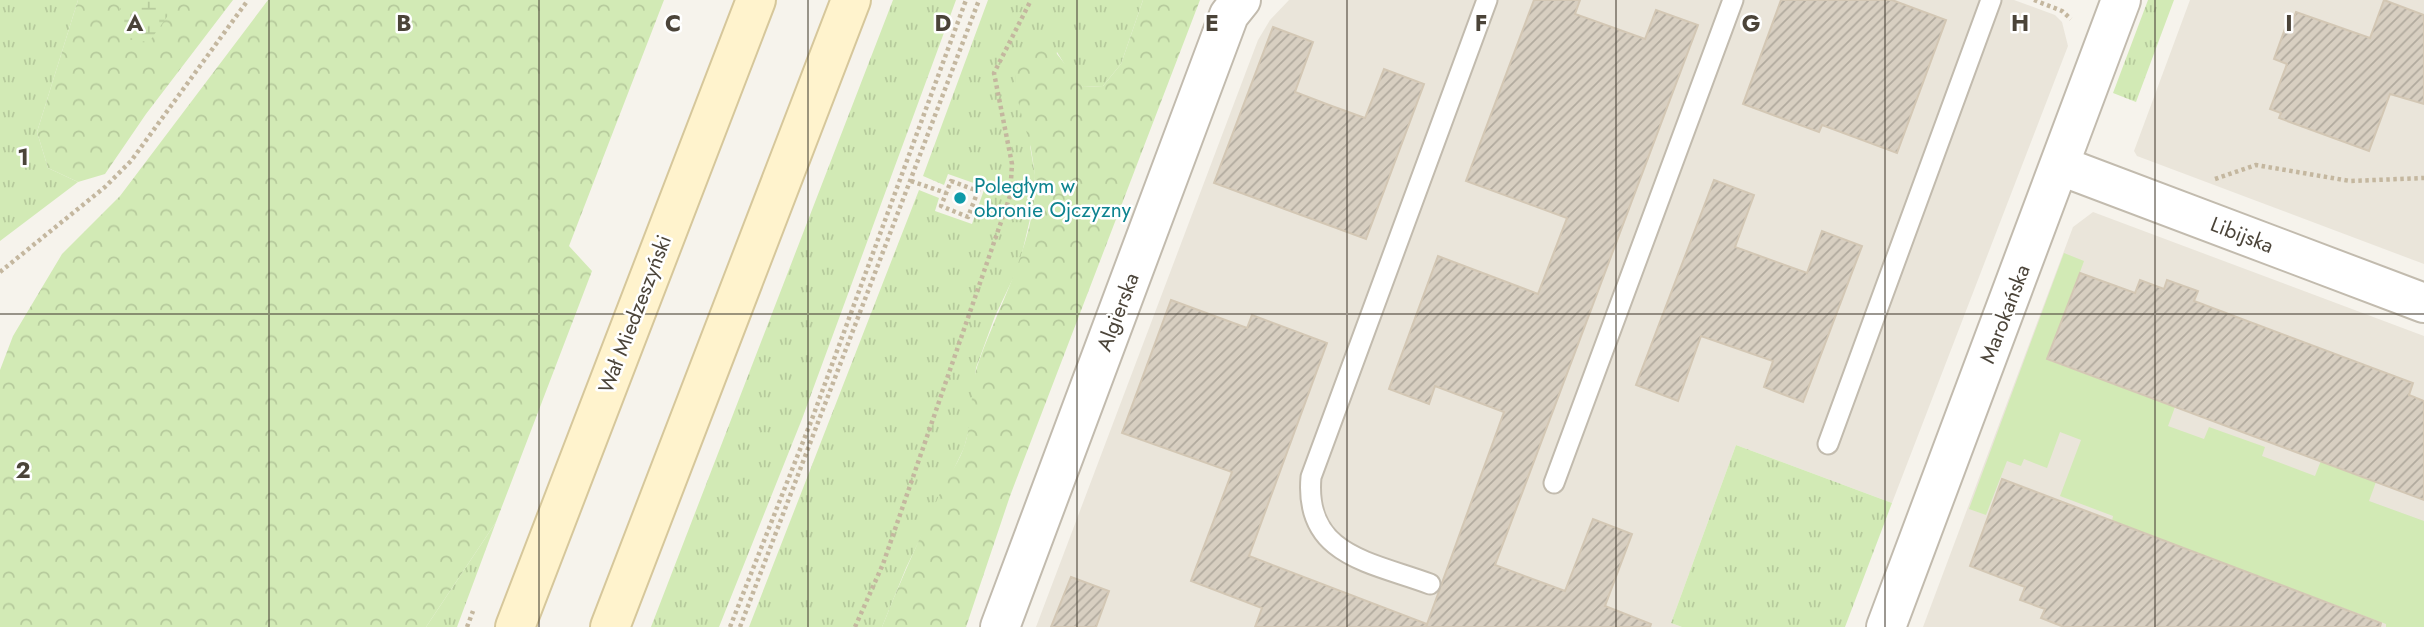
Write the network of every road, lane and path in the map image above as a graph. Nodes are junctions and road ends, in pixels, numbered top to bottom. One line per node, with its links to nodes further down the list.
1 (248, 0): 19 (path)
2 (756, 0): 24 (main road, Wał Miedzeszyński)
3 (851, 0): 25 (main road)
4 (966, 0): 26 (path)
5 (979, 0): 16 (path)
6 (1031, 0): 28 (path)
7 (1241, 0): 29 (street, Algierska)
8 (1487, 0): 23 (lane)
9 (1733, 0): 22 (lane)
10 (1991, 0): 21 (lane)
11 (2058, 0): 13 (path)
12 (2119, 0): 14 (street, Marokańska)
13 (2055, 8)
14 (2061, 166): 20 (street, Libijska); 30 (street, Marokańska)
15 (2424, 178): 17 (path)
16 (911, 181): 18 (path); 27 (path)
17 (2210, 181)
18 (946, 194): 18 (path)
19 (0, 272)
20 (2424, 303)
21 (1828, 444)
22 (1554, 483)
23 (1430, 584)
24 (515, 627)
25 (610, 627)
26 (730, 627)
27 (740, 627)
28 (855, 627)
29 (1000, 627)
30 (1886, 627)

